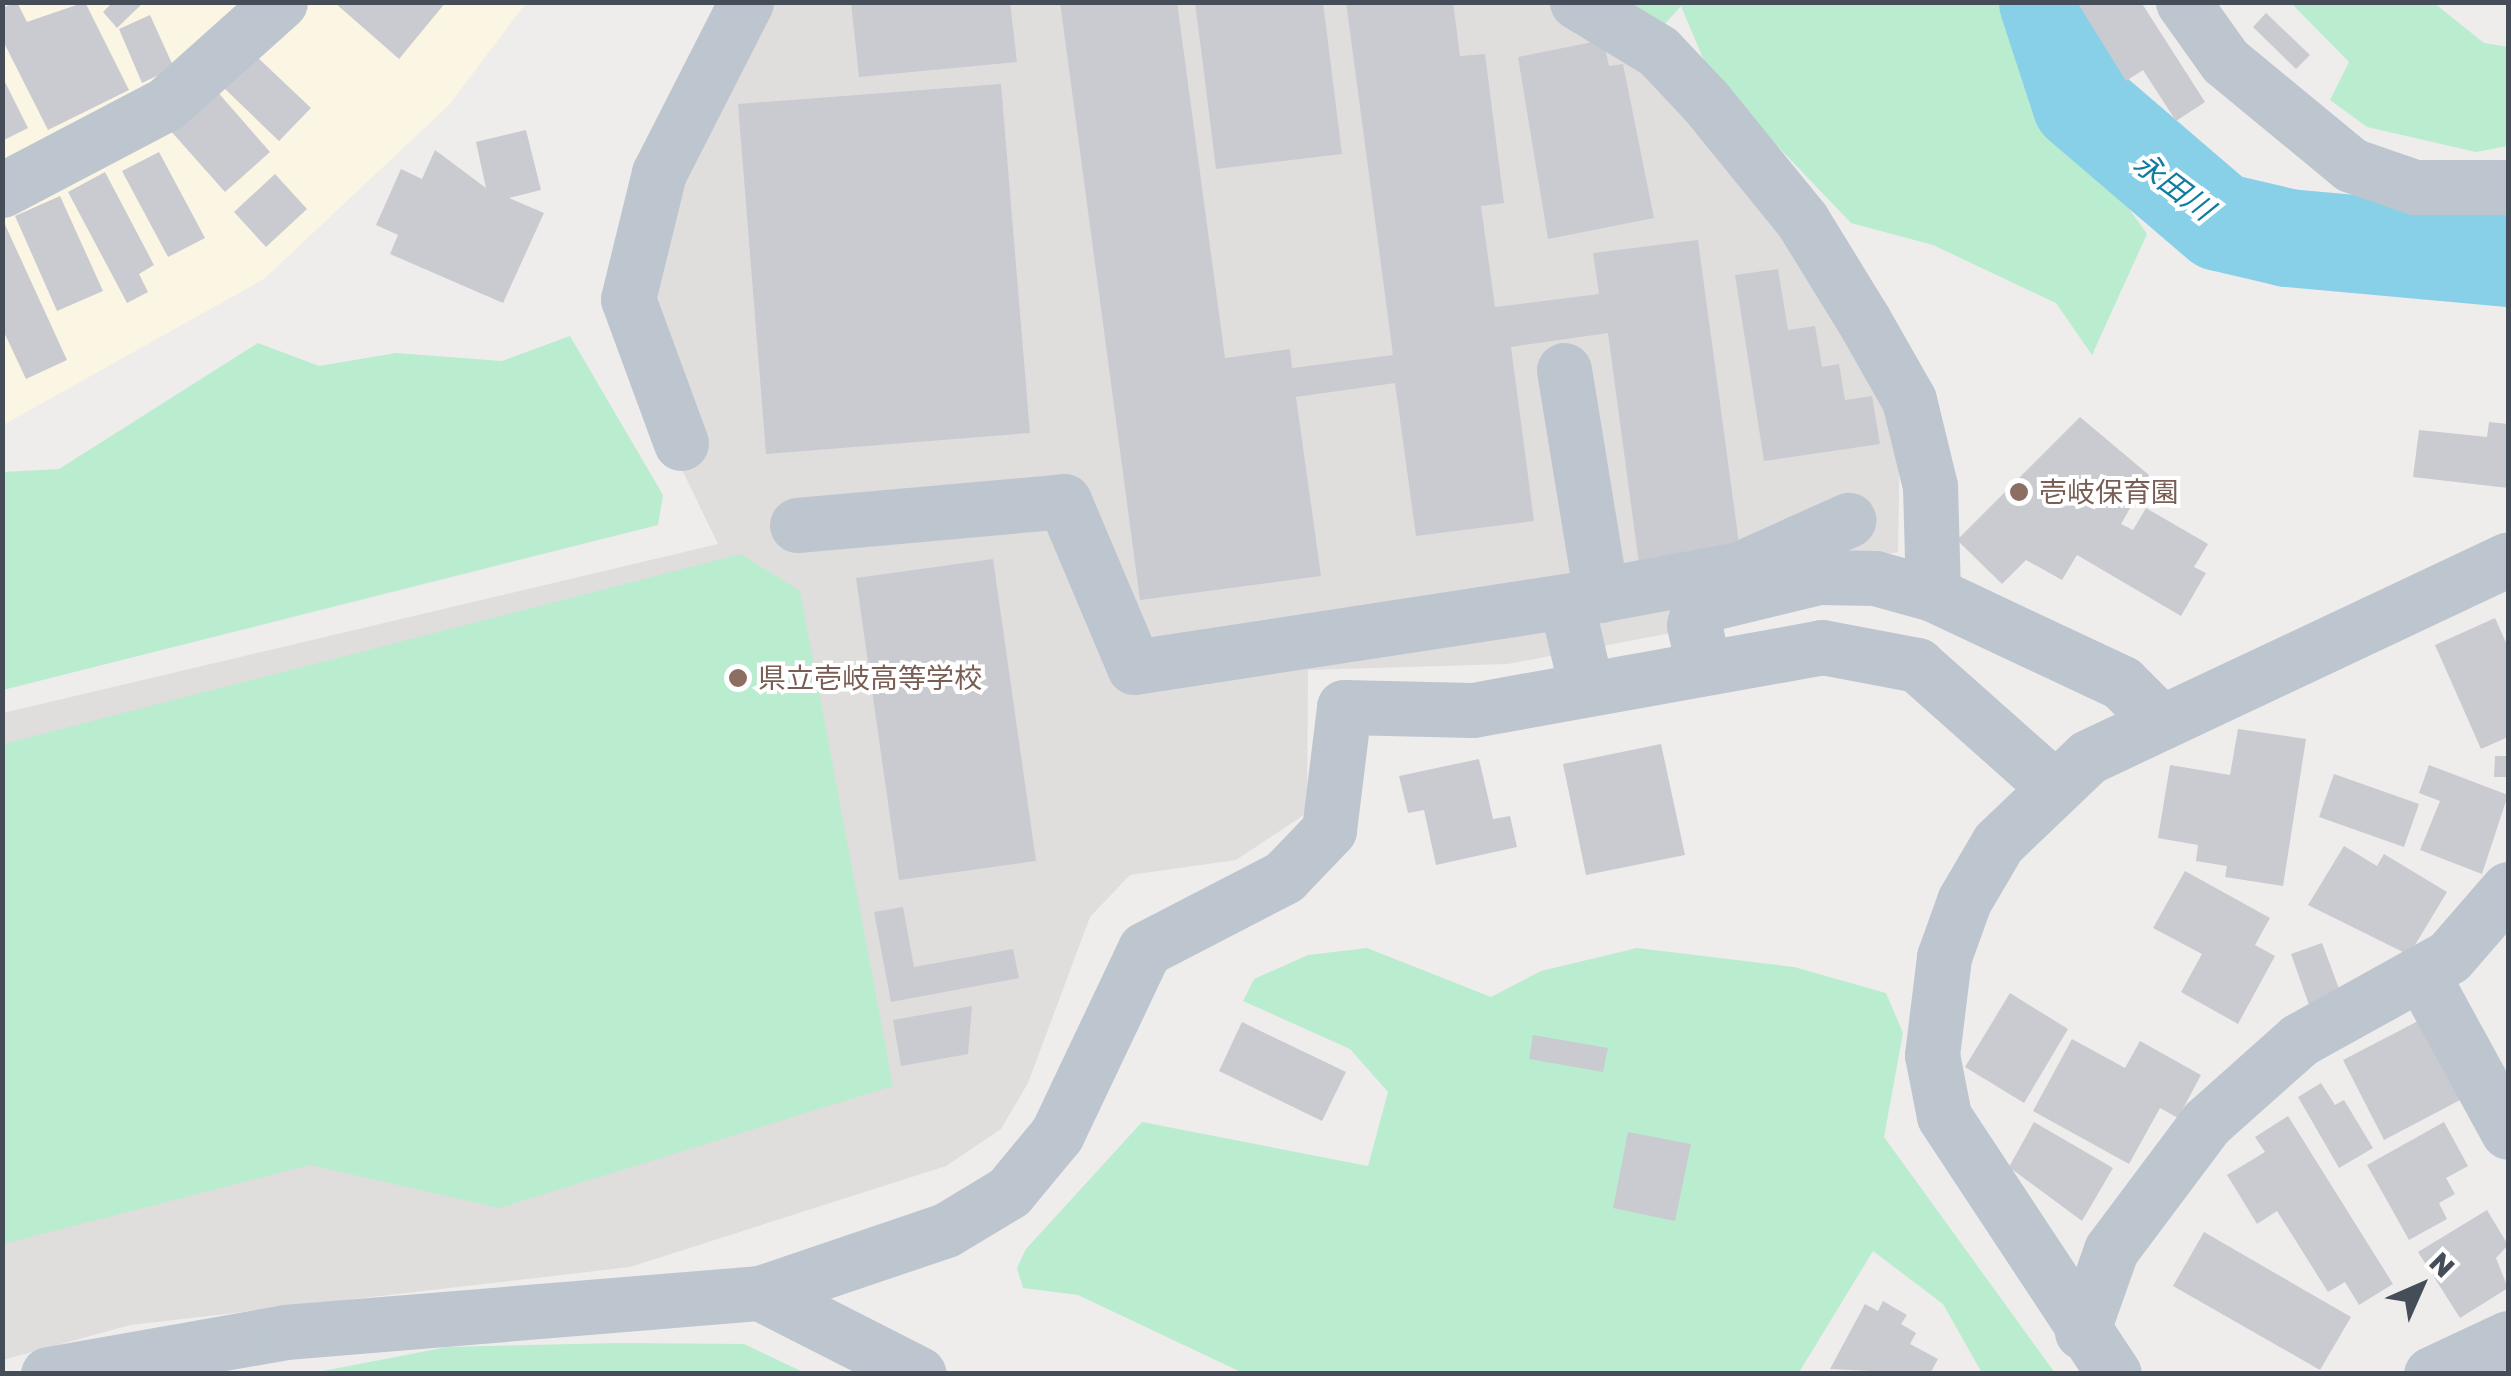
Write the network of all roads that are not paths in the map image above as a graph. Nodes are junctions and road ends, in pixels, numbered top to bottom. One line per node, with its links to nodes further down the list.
1 (280, 2): 6 (street)
2 (746, 2): 8 (street)
3 (1577, 2): 12 (street)
4 (2182, 2): 5 (street)
5 (2508, 187)
6 (2, 190)
7 (1564, 370): 13 (street)
8 (681, 443)
9 (1848, 520): 13 (street)
10 (797, 525): 13 (street)
11 (2508, 559): 16 (street)
12 (1933, 594): 14 (street); 16 (street)
13 (1584, 598): 15 (street)
14 (1704, 664): 15 (street); 17 (street)
15 (1586, 687): 21 (street)
16 (2158, 719): 17 (street)
17 (2051, 784): 23 (street)
18 (2508, 889): 19 (street)
19 (2421, 972): 20 (street); 23 (street)
20 (2508, 1132)
21 (760, 1293): 24 (street); 25 (street)
22 (2508, 1338): 26 (street)
23 (2098, 1352)
24 (48, 1374)
25 (919, 1374)
26 (2431, 1374)

